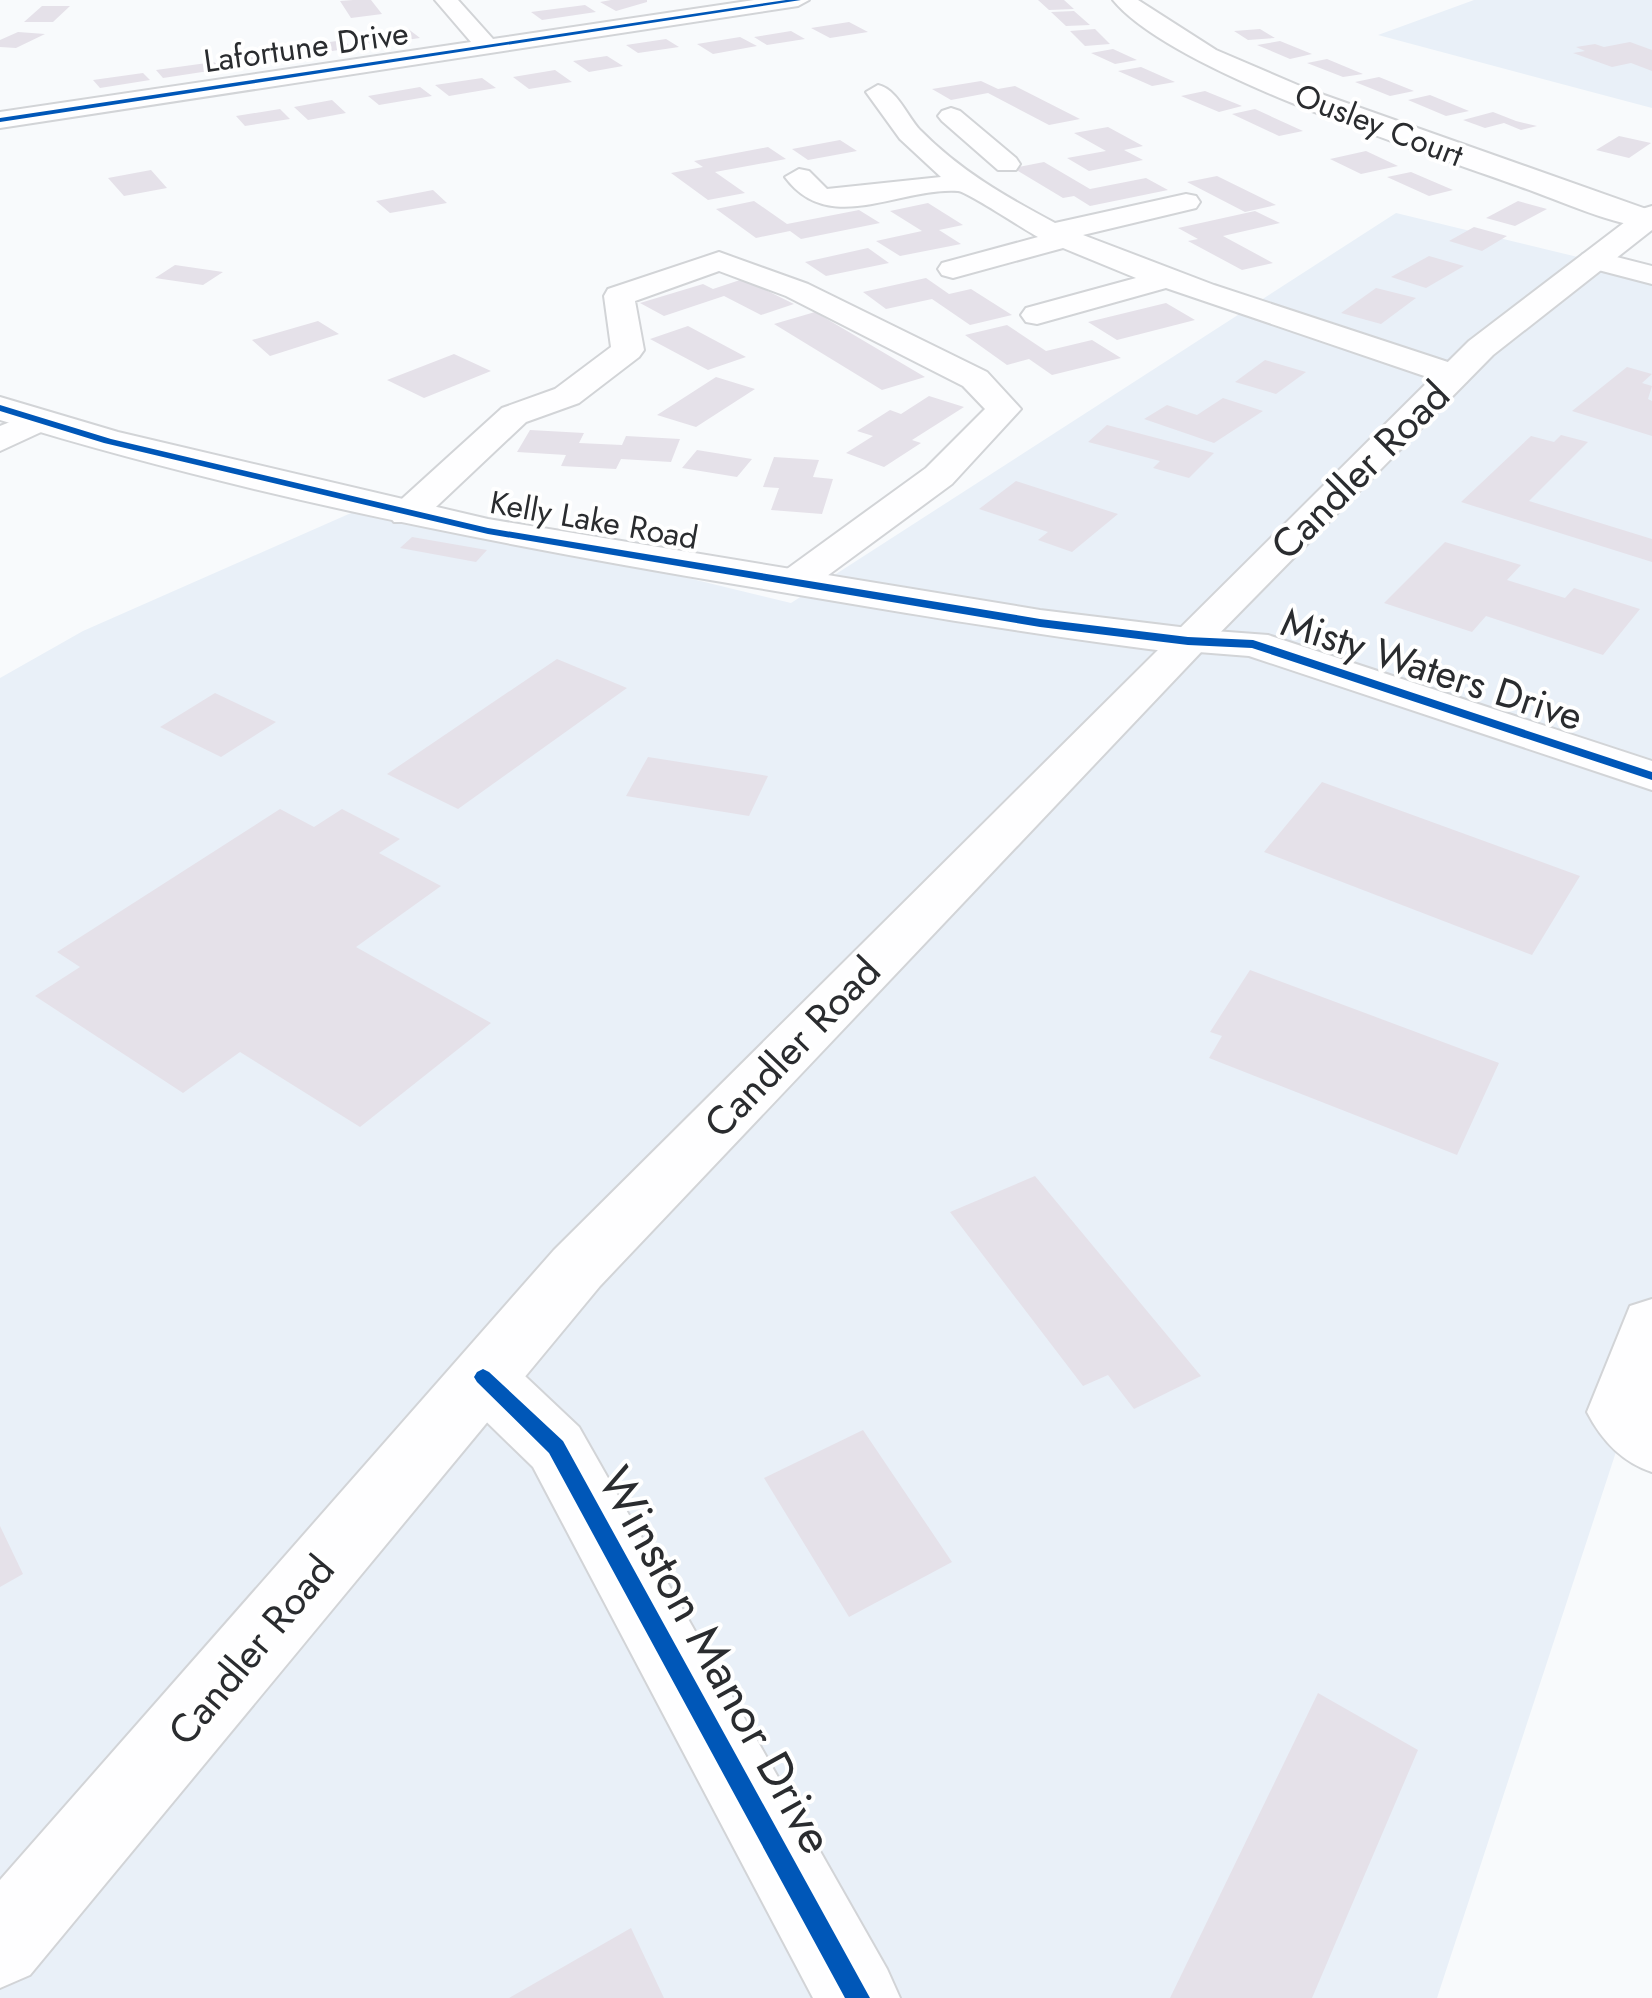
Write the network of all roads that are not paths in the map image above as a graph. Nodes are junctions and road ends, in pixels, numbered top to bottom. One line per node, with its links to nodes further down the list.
1 (446, 0): 4 (street)
2 (798, 0): 4 (street, Lafortune Drive)
3 (1124, 0): 12 (street, Ousley Court)
4 (488, 46): 7 (street, Lafortune Drive)
5 (878, 92): 10 (street)
6 (950, 116): 10 (street)
7 (0, 120)
8 (896, 164): 10 (street)
9 (846, 170): 10 (street)
10 (954, 171): 13 (street)
11 (1186, 202): 13 (street)
12 (1650, 217): 14 (main road, Candler Road)
13 (1061, 235): 15 (street); 17 (street)
14 (1593, 260): 16 (street); 19 (main road, Candler Road)
15 (952, 270)
16 (1652, 275)
17 (1166, 279): 18 (street); 19 (street)
18 (1036, 315)
19 (1454, 376): 25 (main road, Candler Road)
20 (0, 408): 21 (main road, Kelly Lake Road)
21 (40, 420): 22 (street); 23 (main road, Kelly Lake Road)
22 (0, 440)
23 (407, 514): 24 (main road, Kelly Lake Road); 24 (street)
24 (794, 582): 25 (main road, Kelly Lake Road)
25 (1188, 641): 26 (street, Misty Waters Drive); 28 (main road, Candler Road)
26 (1652, 776)
27 (1652, 1324): 29 (street)
28 (483, 1377): 30 (main road, Candler Road); 31 (street, Winston Manor Drive)
29 (1652, 1444)
30 (0, 1945)
31 (858, 1998)

